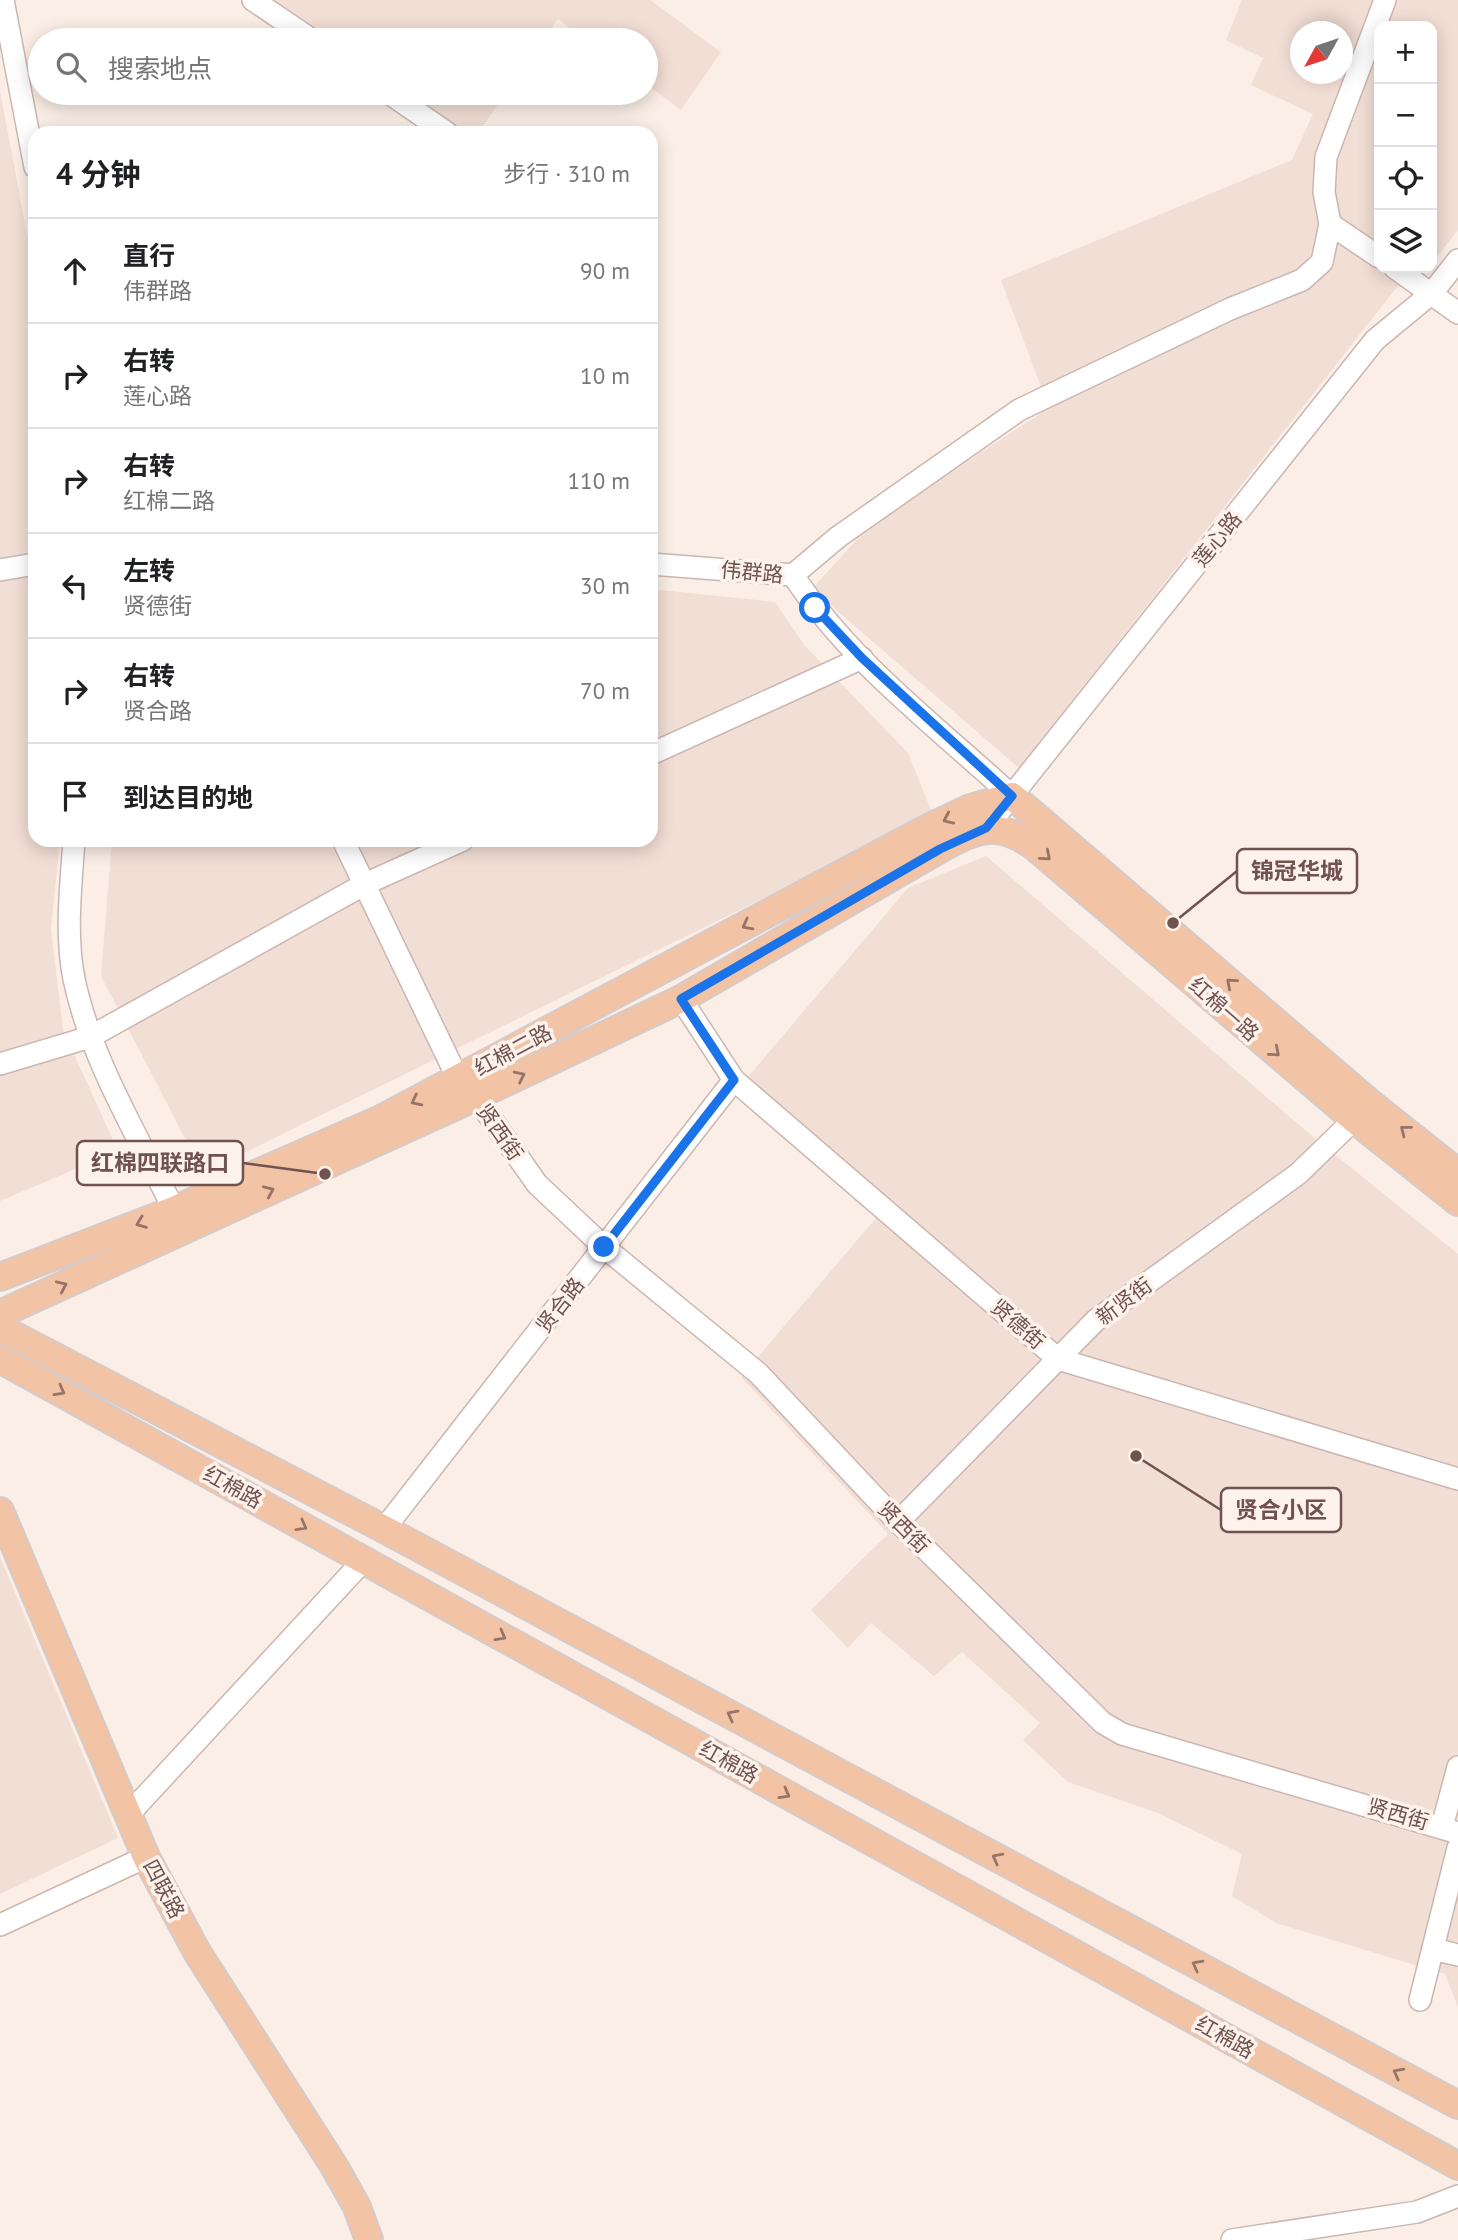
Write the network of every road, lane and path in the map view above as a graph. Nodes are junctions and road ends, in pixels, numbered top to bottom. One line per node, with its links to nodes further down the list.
1 (3, 0): 7 (street)
2 (253, 0): 4 (street)
3 (1385, 0): 8 (street)
4 (294, 28)
5 (406, 105): 6 (street)
6 (437, 126)
7 (28, 130)
8 (1330, 224): 9 (street); 17 (street)
9 (1374, 254)
10 (1458, 260): 12 (street, 莲心路)
11 (1402, 273): 12 (street)
12 (1432, 293): 13 (street); 20 (street, 莲心路)
13 (1458, 313)
14 (28, 565): 16 (street)
15 (658, 565): 17 (street, 伟群路)
16 (0, 570)
17 (793, 575): 18 (street, 伟群路)
18 (862, 658): 19 (street); 20 (street, 伟群路)
19 (658, 751)
20 (1012, 796): 21 (street, 莲心路); 30 (main road, 红棉二路, one-way to 30); 31 (main road, 红棉一路, one-way to 20)
21 (986, 828): 26 (main road, 红棉二路); 31 (main road, 红棉一路, one-way to 31)
22 (74, 847): 27 (street)
23 (346, 847): 25 (street, 贤西街)
24 (447, 847): 25 (street)
25 (365, 884): 27 (street); 30 (street, 贤西街)
26 (681, 999): 29 (street, 贤德街); 30 (main road, 红棉二路, one-way to 26)
27 (90, 1037): 28 (street); 34 (street)
28 (0, 1064)
29 (734, 1080): 35 (street, 贤合路); 40 (street, 贤德街)
30 (467, 1088): 34 (main road, 红棉二路, one-way to 34); 35 (street, 贤西街); 37 (main road, 红棉二路, one-way to 30)
31 (1363, 1112): 32 (main road, 红棉一路, one-way to 31); 33 (main road, 红棉一路); 40 (street, 新贤街)
32 (1458, 1173)
33 (1458, 1202)
34 (174, 1210): 36 (main road, 红棉二路, one-way to 36)
35 (604, 1247): 43 (street, 贤西街); 44 (street, 贤合路)
36 (0, 1277)
37 (0, 1314)
38 (0, 1328): 44 (main road, 红棉路)
39 (0, 1359): 45 (main road, 红棉路, one-way to 45)
40 (1058, 1359): 41 (street, 贤德街); 43 (street, 新贤街)
41 (1458, 1479)
42 (1, 1511): 47 (main road, 四联路)
43 (898, 1522): 48 (street, 贤西街)
44 (384, 1529): 55 (main road, 红棉路, one-way to 44)
45 (364, 1560): 47 (street); 56 (main road, 红棉路, one-way to 56)
46 (1458, 1767): 48 (street)
47 (128, 1815): 50 (main road, 四联路)
48 (1450, 1830)
49 (1458, 1847): 52 (street)
50 (146, 1857): 51 (street); 58 (main road, 四联路)
51 (0, 1925)
52 (1433, 1949): 53 (street); 54 (street)
53 (1458, 1955)
54 (1420, 2000)
55 (1458, 2105)
56 (1458, 2166)
57 (1458, 2196): 59 (street)
58 (369, 2240)
59 (1233, 2240)

